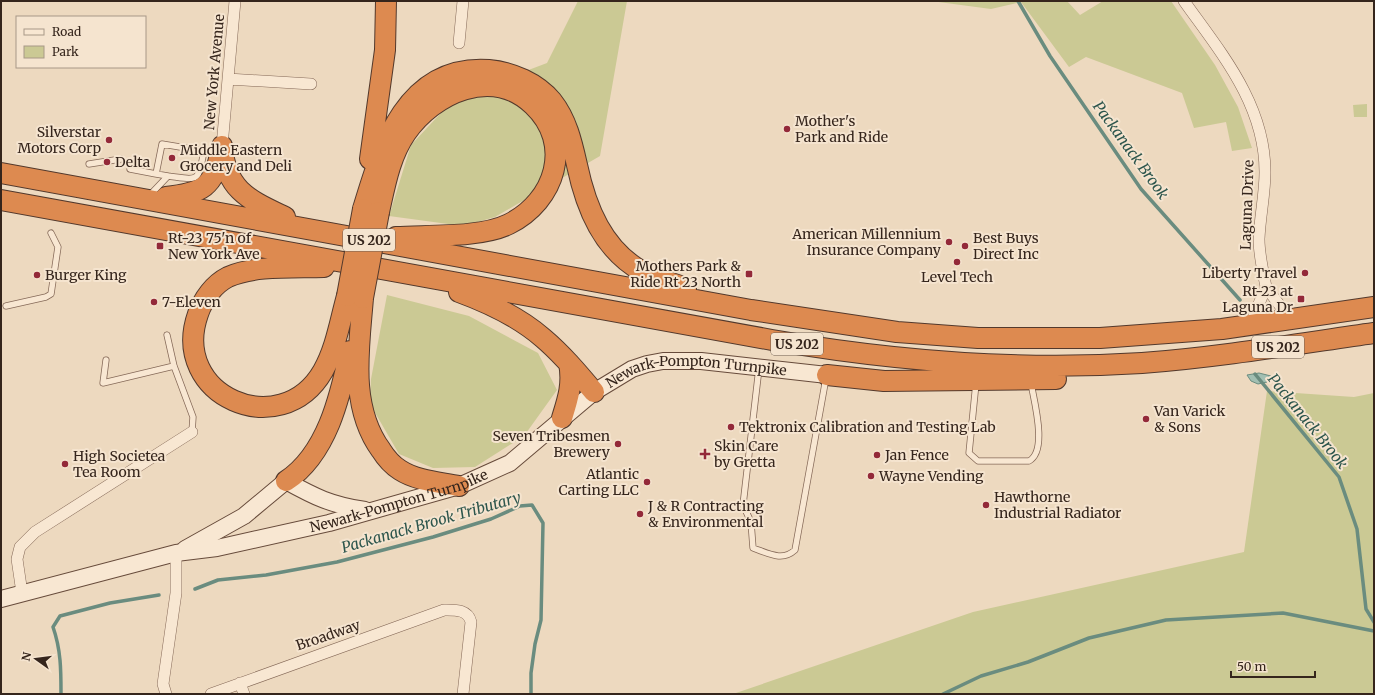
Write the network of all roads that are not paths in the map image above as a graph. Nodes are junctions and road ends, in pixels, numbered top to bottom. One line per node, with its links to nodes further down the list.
1 (235, 1): 6 (street, New York Avenue)
2 (386, 1): 17 (highway)
3 (463, 1): 5 (street)
4 (1184, 1): 23 (street, Laguna Drive)
5 (459, 43)
6 (228, 79): 7 (street); 8 (street, New York Avenue)
7 (310, 84)
8 (213, 149): 13 (lane); 14 (lane); 15 (highway); 18 (highway)
9 (121, 159): 10 (lane)
10 (89, 164)
11 (130, 169): 13 (lane)
12 (1, 173): 15 (highway, US 202)
13 (156, 174): 14 (lane)
14 (168, 176): 15 (lane)
15 (146, 199): 18 (highway, US 202)
16 (1, 200): 21 (highway, US 202)
17 (371, 210): 20 (highway); 24 (highway, bridge); 26 (highway)
18 (309, 229): 20 (highway, US 202)
19 (51, 233): 25 (lane)
20 (366, 239): 26 (highway, US 202)
21 (362, 266): 22 (highway, US 202); 24 (highway)
22 (416, 275): 32 (highway, US 202); 34 (highway)
23 (1266, 287): 28 (street, Laguna Drive); 29 (street)
24 (355, 297): 43 (highway); 44 (highway)
25 (6, 306)
26 (736, 307): 29 (highway, US 202)
27 (1374, 307): 28 (highway, US 202)
28 (1290, 319): 29 (highway, US 202)
29 (1250, 325)
30 (1374, 333): 32 (highway, US 202)
31 (167, 335): 35 (lane)
32 (1183, 359): 38 (highway)
33 (106, 360): 35 (lane)
34 (569, 363): 40 (highway); 41 (highway)
35 (174, 366): 42 (lane)
36 (759, 368): 37 (main road, Newark-Pompton Turnpike); 37 (lane); 40 (main road, Newark-Pompton Turnpike)
37 (827, 375): 39 (highway)
38 (1030, 380): 39 (highway); 39 (lane)
39 (976, 381)
40 (594, 392): 41 (main road, Newark-Pompton Turnpike)
41 (562, 418): 44 (main road, Newark-Pompton Turnpike)
42 (192, 432): 47 (street)
43 (286, 481): 45 (main road); 46 (main road, Newark-Pompton Turnpike)
44 (459, 486): 45 (main road, Newark-Pompton Turnpike)
45 (368, 510): 46 (main road, Newark-Pompton Turnpike)
46 (176, 553): 47 (main road, Newark-Pompton Turnpike); 50 (street)
47 (22, 593): 48 (main road, Newark-Pompton Turnpike)
48 (1, 599)
49 (240, 683): 51 (street, Broadway); 52 (street); 53 (street, Broadway)
50 (166, 694)
51 (211, 694)
52 (244, 694)
53 (463, 694)

